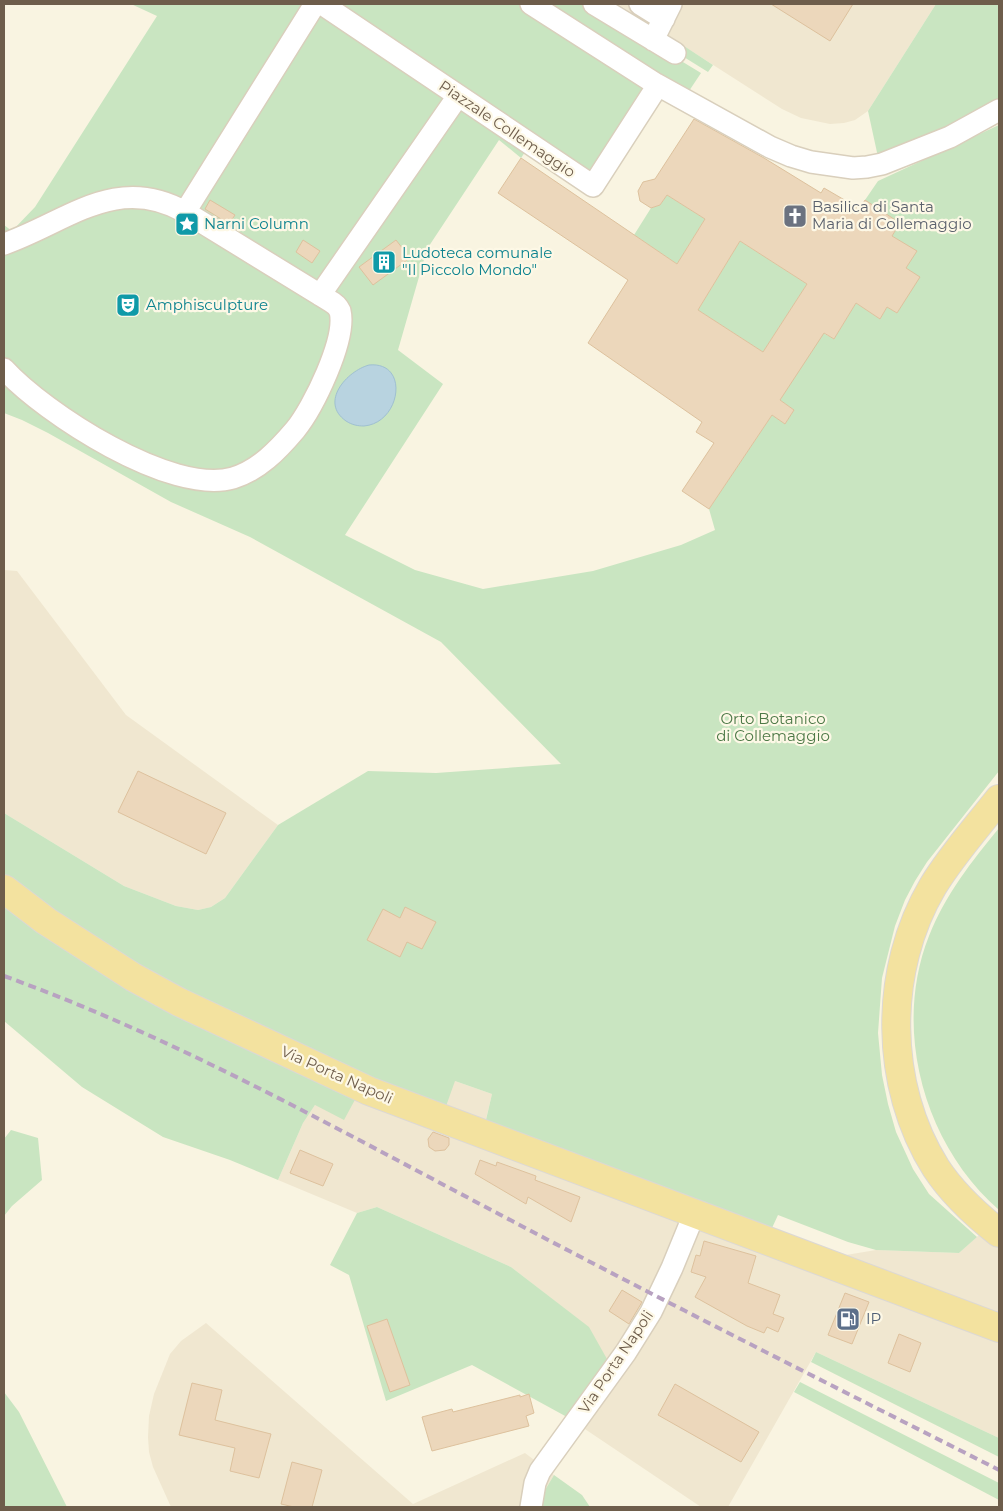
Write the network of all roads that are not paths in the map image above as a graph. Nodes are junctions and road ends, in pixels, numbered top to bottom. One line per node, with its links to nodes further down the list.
1 (315, 4): 12 (street)
2 (322, 4): 10 (street, Piazzale Collemaggio)
3 (531, 4): 9 (street)
4 (594, 4): 7 (street)
5 (640, 4): 6 (street)
6 (667, 11): 7 (street)
7 (653, 40): 8 (street)
8 (674, 53)
9 (658, 85): 10 (street, Piazzale Collemaggio); 11 (street)
10 (458, 96): 14 (street)
11 (999, 110)
12 (185, 212): 13 (street); 14 (street)
13 (4, 244)
14 (320, 295): 15 (street)
15 (4, 370)
16 (999, 799): 19 (main road)
17 (4, 889): 18 (main road, Via Porta Napoli)
18 (695, 1212): 20 (main road, Via Porta Napoli); 21 (street, Via Porta Napoli)
19 (999, 1233)
20 (999, 1328)
21 (531, 1507)

